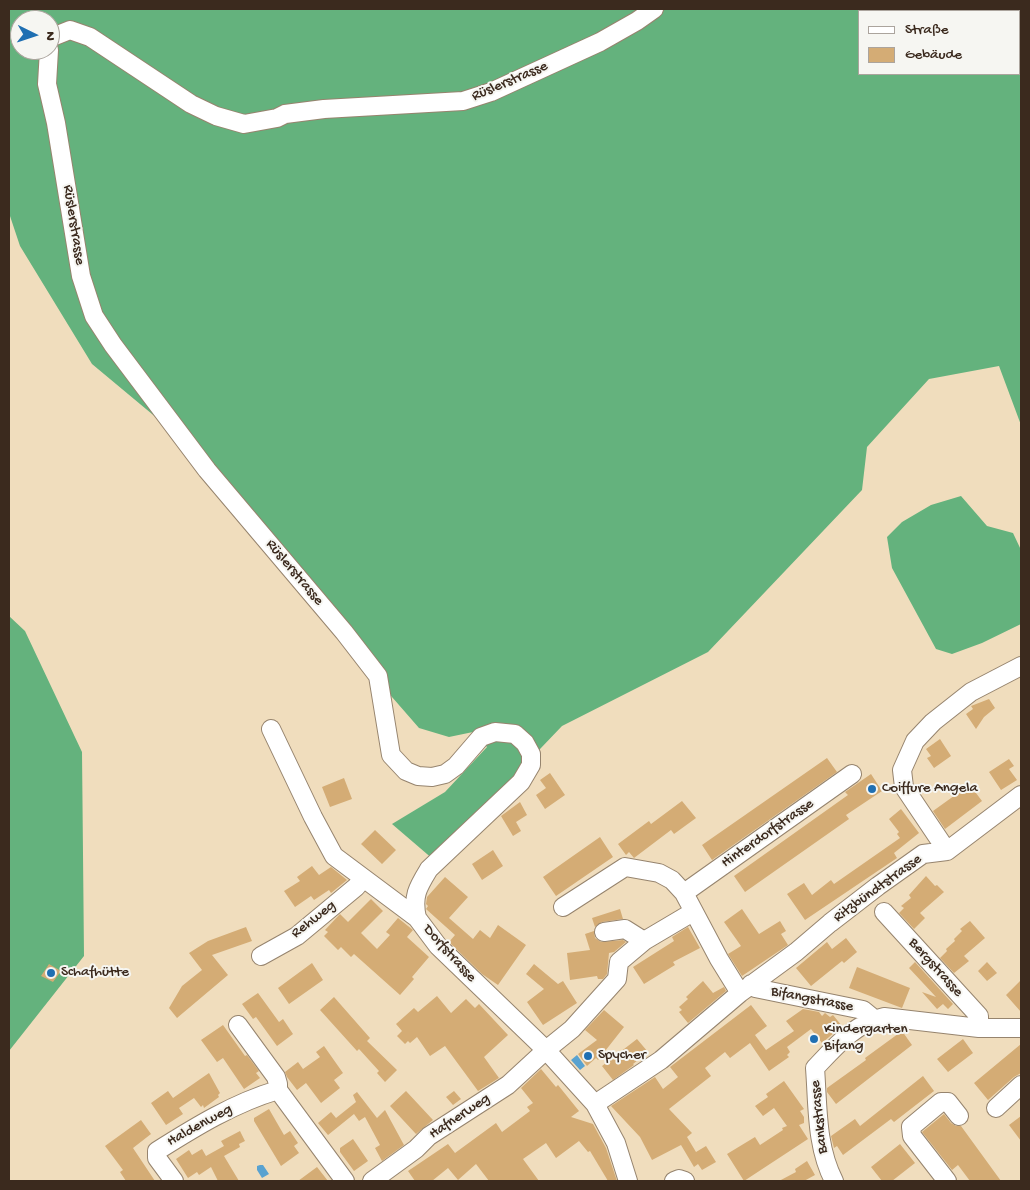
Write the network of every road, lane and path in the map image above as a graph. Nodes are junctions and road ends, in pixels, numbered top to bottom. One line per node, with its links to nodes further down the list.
1 (654, 9): 2 (street, Rüslerstrasse)
2 (60, 34)
3 (48, 60): 14 (street, Rüslerstrasse)
4 (1021, 666): 8 (street)
5 (271, 729): 9 (street, Dorfstrasse)
6 (852, 774): 10 (street, Hinterdorfstrasse)
7 (1021, 795): 8 (street, Ritzbündtstrasse)
8 (946, 851): 18 (street, Ritzbündtstrasse)
9 (364, 879): 14 (street, Dorfstrasse); 17 (street, Rehweg)
10 (684, 893): 11 (street); 12 (street)
11 (563, 907)
12 (694, 912): 16 (street, Hafnerweg); 18 (street)
13 (884, 912): 21 (street, Bergstrasse)
14 (417, 918): 23 (street, Dorfstrasse)
15 (604, 932): 16 (street)
16 (644, 941): 23 (street, Hafnerweg)
17 (261, 956)
18 (746, 989): 19 (street, Bifangstrasse); 26 (street)
19 (874, 1019): 21 (street, Bifangstrasse); 36 (street, Bankstrasse)
20 (238, 1025): 25 (street)
21 (979, 1028): 22 (street, Bifangstrasse)
22 (1021, 1028)
23 (546, 1050): 26 (street, Dorfstrasse); 32 (street, Hafnerweg)
24 (1021, 1085): 27 (street)
25 (278, 1090): 30 (street, Haldenweg); 31 (street)
26 (595, 1104): 33 (street, Dorfstrasse)
27 (996, 1108)
28 (959, 1116): 29 (street)
29 (942, 1179)
30 (174, 1181)
31 (345, 1181)
32 (372, 1181)
33 (628, 1181)
34 (674, 1181): 35 (street)
35 (685, 1181)
36 (834, 1181)

